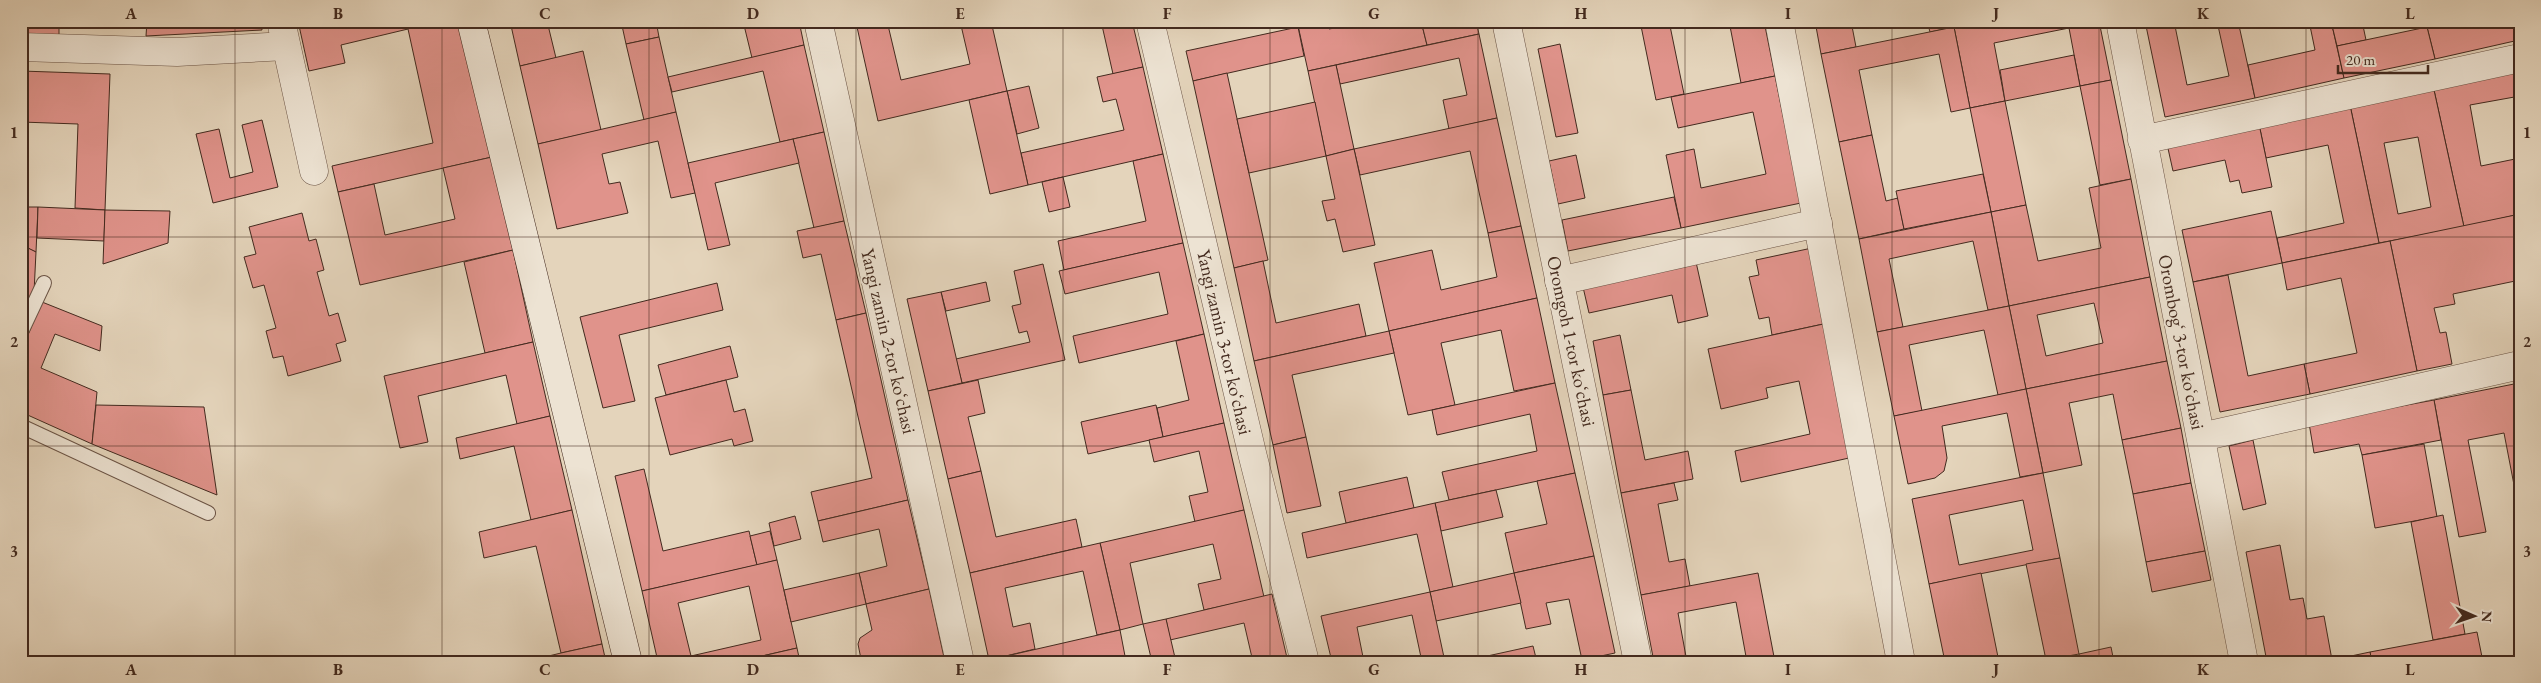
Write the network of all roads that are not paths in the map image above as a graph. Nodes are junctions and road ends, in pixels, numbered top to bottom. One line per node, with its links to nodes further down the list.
1 (471, 21): 20 (street)
2 (818, 21): 21 (street, Yangi zamin 2-tor koʻchasi)
3 (1150, 21): 22 (street, Yangi zamin 3-tor koʻchasi)
4 (1506, 21): 13 (street, Oromgoh 1-tor koʻchasi)
5 (1779, 21): 12 (street)
6 (2120, 21): 10 (street, Orombogʻ 3-tor koʻchasi)
7 (284, 34): 8 (street); 11 (street)
8 (21, 47)
9 (2520, 58): 10 (street)
10 (2142, 140): 18 (street, Orombogʻ 3-tor koʻchasi)
11 (314, 171)
12 (1818, 223): 13 (street); 24 (street)
13 (1560, 281): 23 (street, Oromgoh 1-tor koʻchasi)
14 (44, 283): 15 (lane)
15 (21, 332)
16 (2520, 365): 18 (street)
17 (21, 426): 19 (lane)
18 (2200, 437): 25 (street, Orombogʻ 3-tor koʻchasi)
19 (208, 513)
20 (628, 662)
21 (960, 662)
22 (1305, 662)
23 (1638, 662)
24 (1900, 662)
25 (2244, 662)

